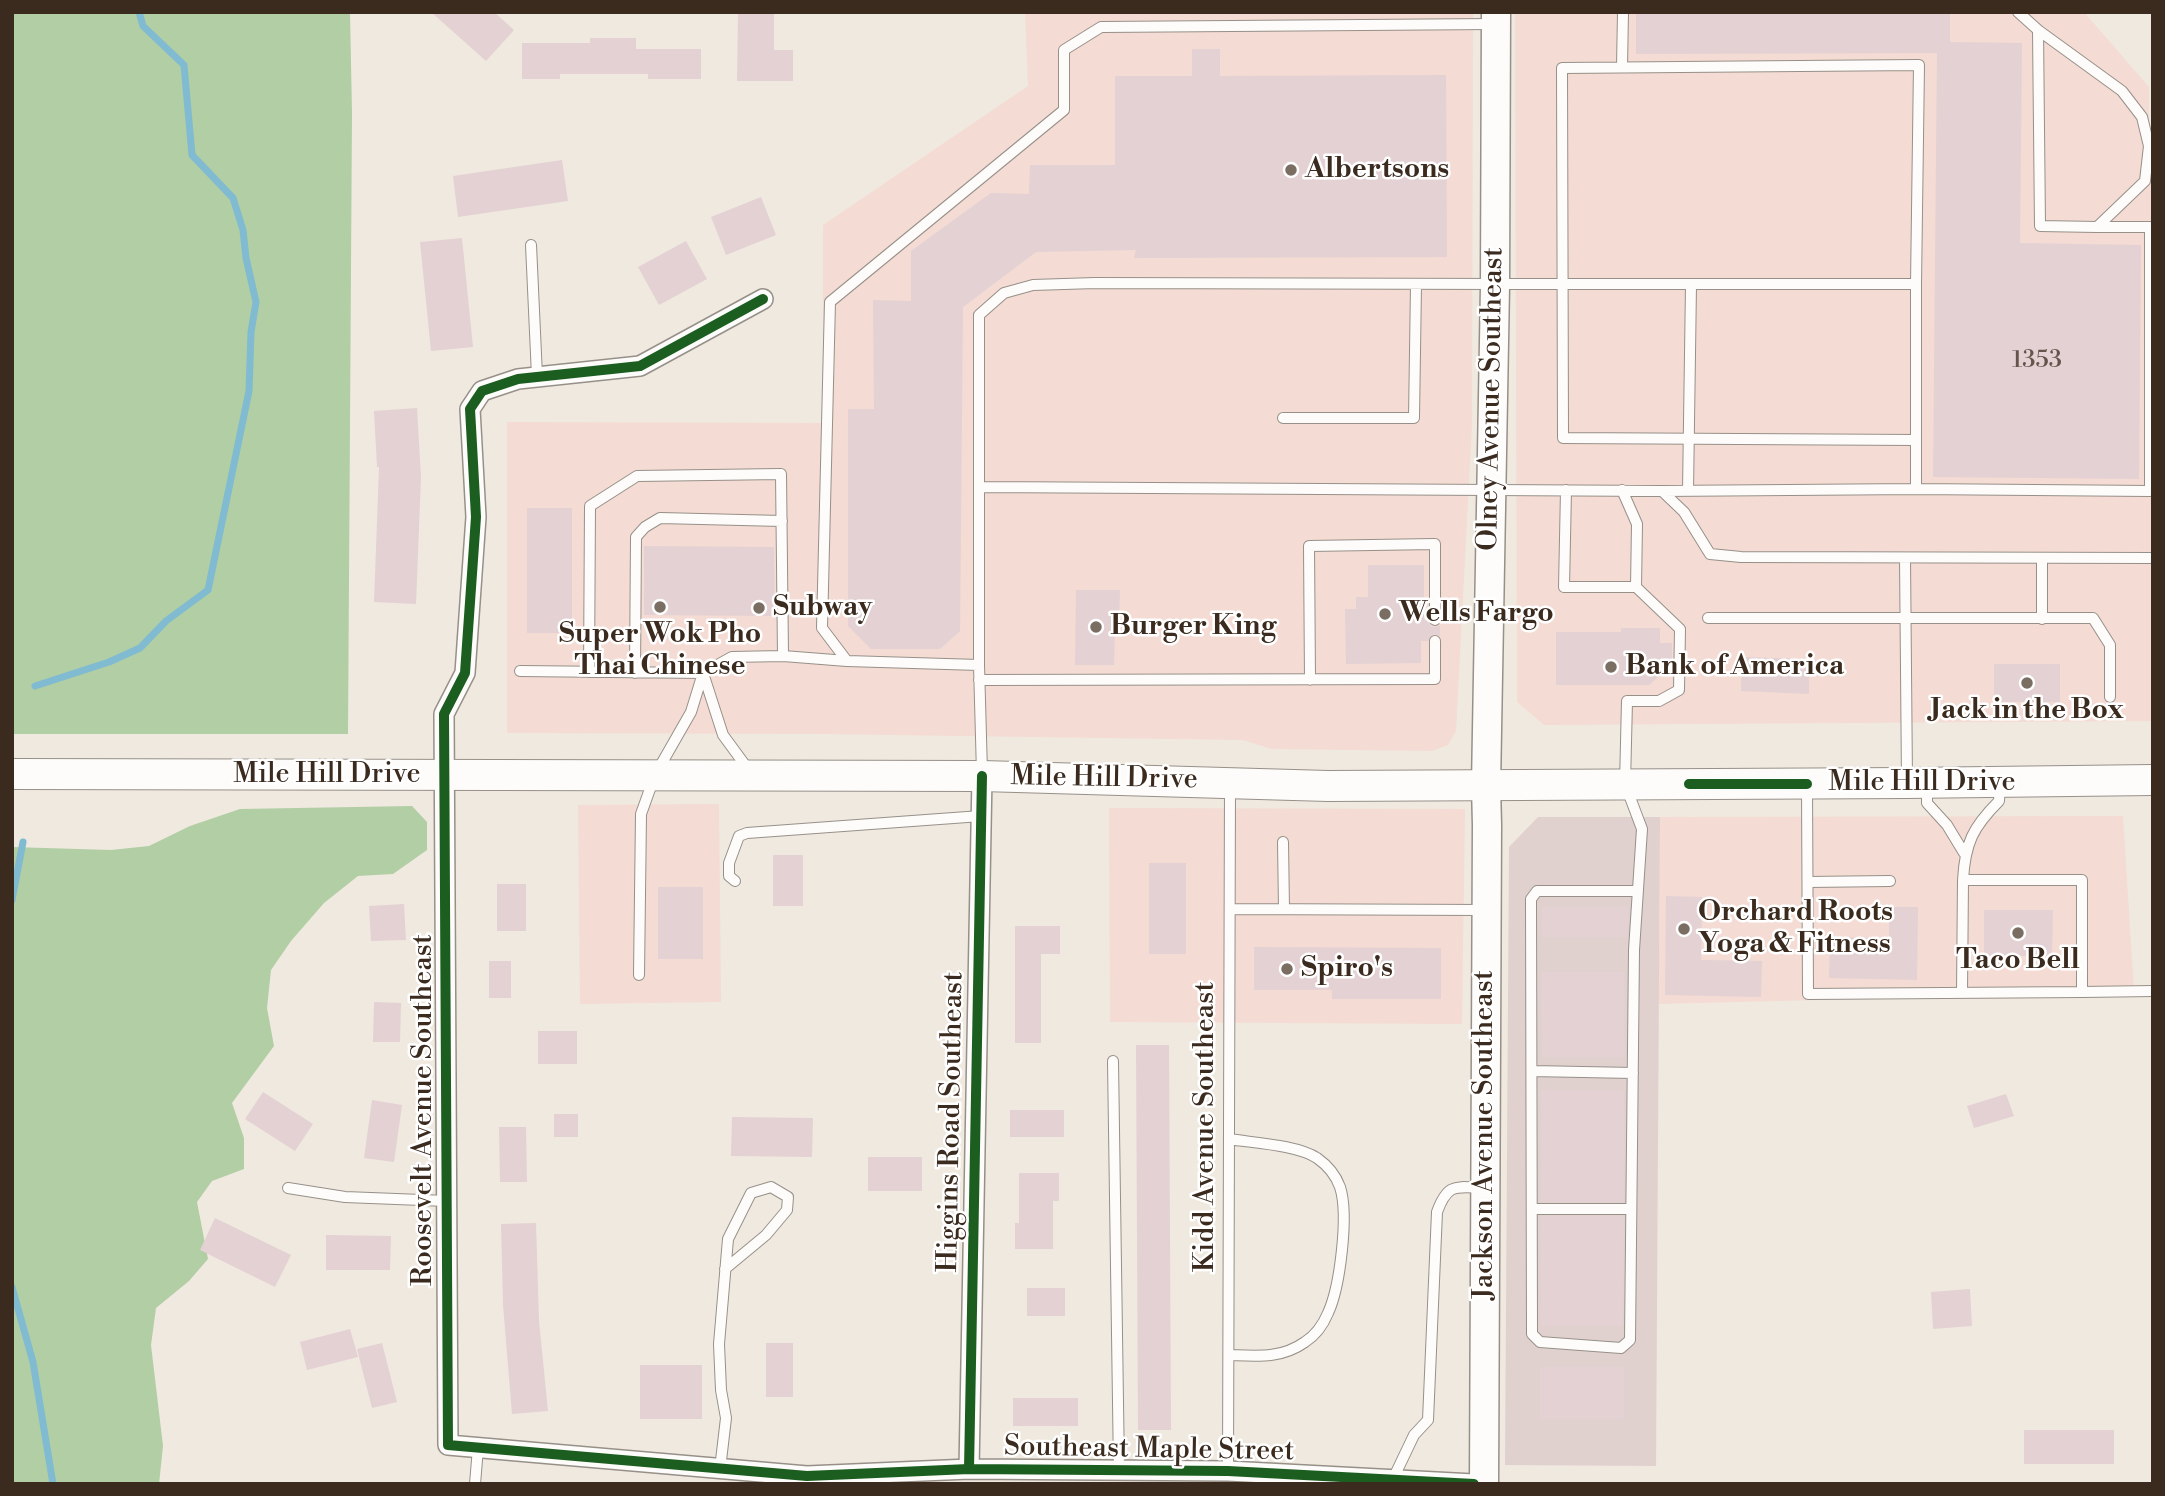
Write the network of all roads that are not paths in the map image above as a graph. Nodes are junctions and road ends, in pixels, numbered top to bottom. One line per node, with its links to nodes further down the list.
1 (1623, 12): 5 (lane)
2 (2018, 12): 4 (lane)
3 (1495, 18): 12 (main road, Olney Avenue Southeast); 36 (lane)
4 (2038, 30): 6 (lane); 6 (lane)
5 (1622, 67): 8 (lane); 10 (lane)
6 (2097, 227): 20 (lane)
7 (531, 245): 14 (lane)
8 (1916, 284): 11 (lane); 17 (lane)
9 (1416, 285): 12 (lane); 15 (lane); 18 (lane)
10 (1563, 285): 11 (lane); 12 (lane); 16 (lane)
11 (1690, 285): 16 (lane)
12 (1495, 286): 19 (main road, Olney Avenue Southeast)
13 (763, 299): 14 (street, Roosevelt Avenue Southeast)
14 (537, 376): 46 (street, Roosevelt Avenue Southeast)
15 (1283, 418)
16 (1689, 438): 17 (lane); 24 (lane)
17 (1916, 440): 20 (lane)
18 (980, 487): 19 (lane); 37 (lane)
19 (1491, 489): 21 (lane); 56 (main road, Olney Avenue Southeast)
20 (1916, 489): 24 (lane)
21 (1566, 490): 22 (lane); 29 (lane)
22 (1622, 491): 23 (lane); 29 (lane)
23 (1662, 491): 24 (lane); 26 (lane)
24 (1688, 491)
25 (782, 521): 35 (lane); 39 (lane); 40 (lane)
26 (1905, 558): 27 (lane); 31 (lane)
27 (2042, 558): 28 (lane); 32 (lane)
28 (2153, 558)
29 (1636, 587): 55 (lane)
30 (1708, 618): 31 (lane)
31 (1906, 619): 32 (lane); 52 (lane)
32 (2042, 619): 44 (lane)
33 (1435, 620): 43 (lane)
34 (1435, 641): 43 (lane)
35 (783, 656): 36 (lane); 41 (lane)
36 (847, 661): 37 (lane)
37 (979, 665): 42 (lane)
38 (520, 671): 39 (lane)
39 (589, 672): 40 (lane)
40 (635, 673): 41 (lane)
41 (703, 673): 47 (lane); 48 (lane)
42 (979, 680): 43 (lane); 49 (lane)
43 (1310, 680)
44 (2110, 697)
45 (12, 774): 46 (main road, Mile Hill Drive)
46 (445, 775): 47 (main road, Mile Hill Drive); 78 (street, Roosevelt Avenue Southeast)
47 (655, 775): 48 (main road, Mile Hill Drive); 68 (lane)
48 (753, 775): 49 (main road, Mile Hill Drive)
49 (982, 776): 51 (main road, Mile Hill Drive); 57 (street, Higgins Road Southeast)
50 (2153, 779): 53 (main road, Mile Hill Drive)
51 (1230, 783): 56 (main road, Mile Hill Drive); 65 (lane, Kidd Avenue Southeast)
52 (1917, 783): 53 (main road, Mile Hill Drive); 54 (main road, Mile Hill Drive); 59 (lane)
53 (2000, 783): 59 (lane)
54 (1807, 784): 55 (main road, Mile Hill Drive); 63 (lane)
55 (1625, 785): 56 (main road, Mile Hill Drive); 64 (lane)
56 (1486, 786): 67 (main road, Jackson Avenue Southeast)
57 (981, 816): 61 (lane); 86 (street, Higgins Road Southeast)
58 (1283, 842): 66 (lane)
59 (1964, 853): 60 (lane)
60 (1963, 880): 70 (lane); 71 (lane)
61 (735, 881)
62 (1890, 881): 63 (lane)
63 (1808, 882): 71 (lane)
64 (1638, 891): 73 (lane); 74 (lane)
65 (1230, 909): 66 (lane); 75 (lane, Kidd Avenue Southeast)
66 (1284, 909): 67 (lane)
67 (1487, 910): 77 (main road, Jackson Avenue Southeast)
68 (639, 975)
69 (2153, 991): 70 (lane)
70 (2082, 992): 71 (lane)
71 (1962, 993)
72 (1113, 1061): 87 (lane)
73 (1532, 1071): 74 (lane); 79 (lane)
74 (1633, 1073): 80 (lane)
75 (1229, 1139): 82 (lane, Kidd Avenue Southeast); 82 (lane)
76 (288, 1188): 78 (lane)
77 (1485, 1188): 89 (lane); 93 (main road, Jackson Avenue Southeast)
78 (447, 1202): 83 (street, Roosevelt Avenue Southeast)
79 (1532, 1209): 80 (lane); 80 (lane)
80 (1632, 1209)
81 (726, 1269): 81 (lane); 85 (lane)
82 (1229, 1355): 88 (lane, Kidd Avenue Southeast)
83 (448, 1445): 84 (street, Southeast Maple Street)
84 (478, 1448): 85 (street, Southeast Maple Street); 91 (lane)
85 (720, 1469): 90 (street, Southeast Maple Street)
86 (969, 1469): 87 (street, Southeast Maple Street); 90 (street, Southeast Maple Street)
87 (1119, 1470): 88 (street, Southeast Maple Street)
88 (1228, 1471): 89 (street, Southeast Maple Street)
89 (1393, 1479): 92 (street, Southeast Maple Street)
90 (807, 1480)
91 (475, 1484)
92 (1474, 1484)
93 (1484, 1484)

